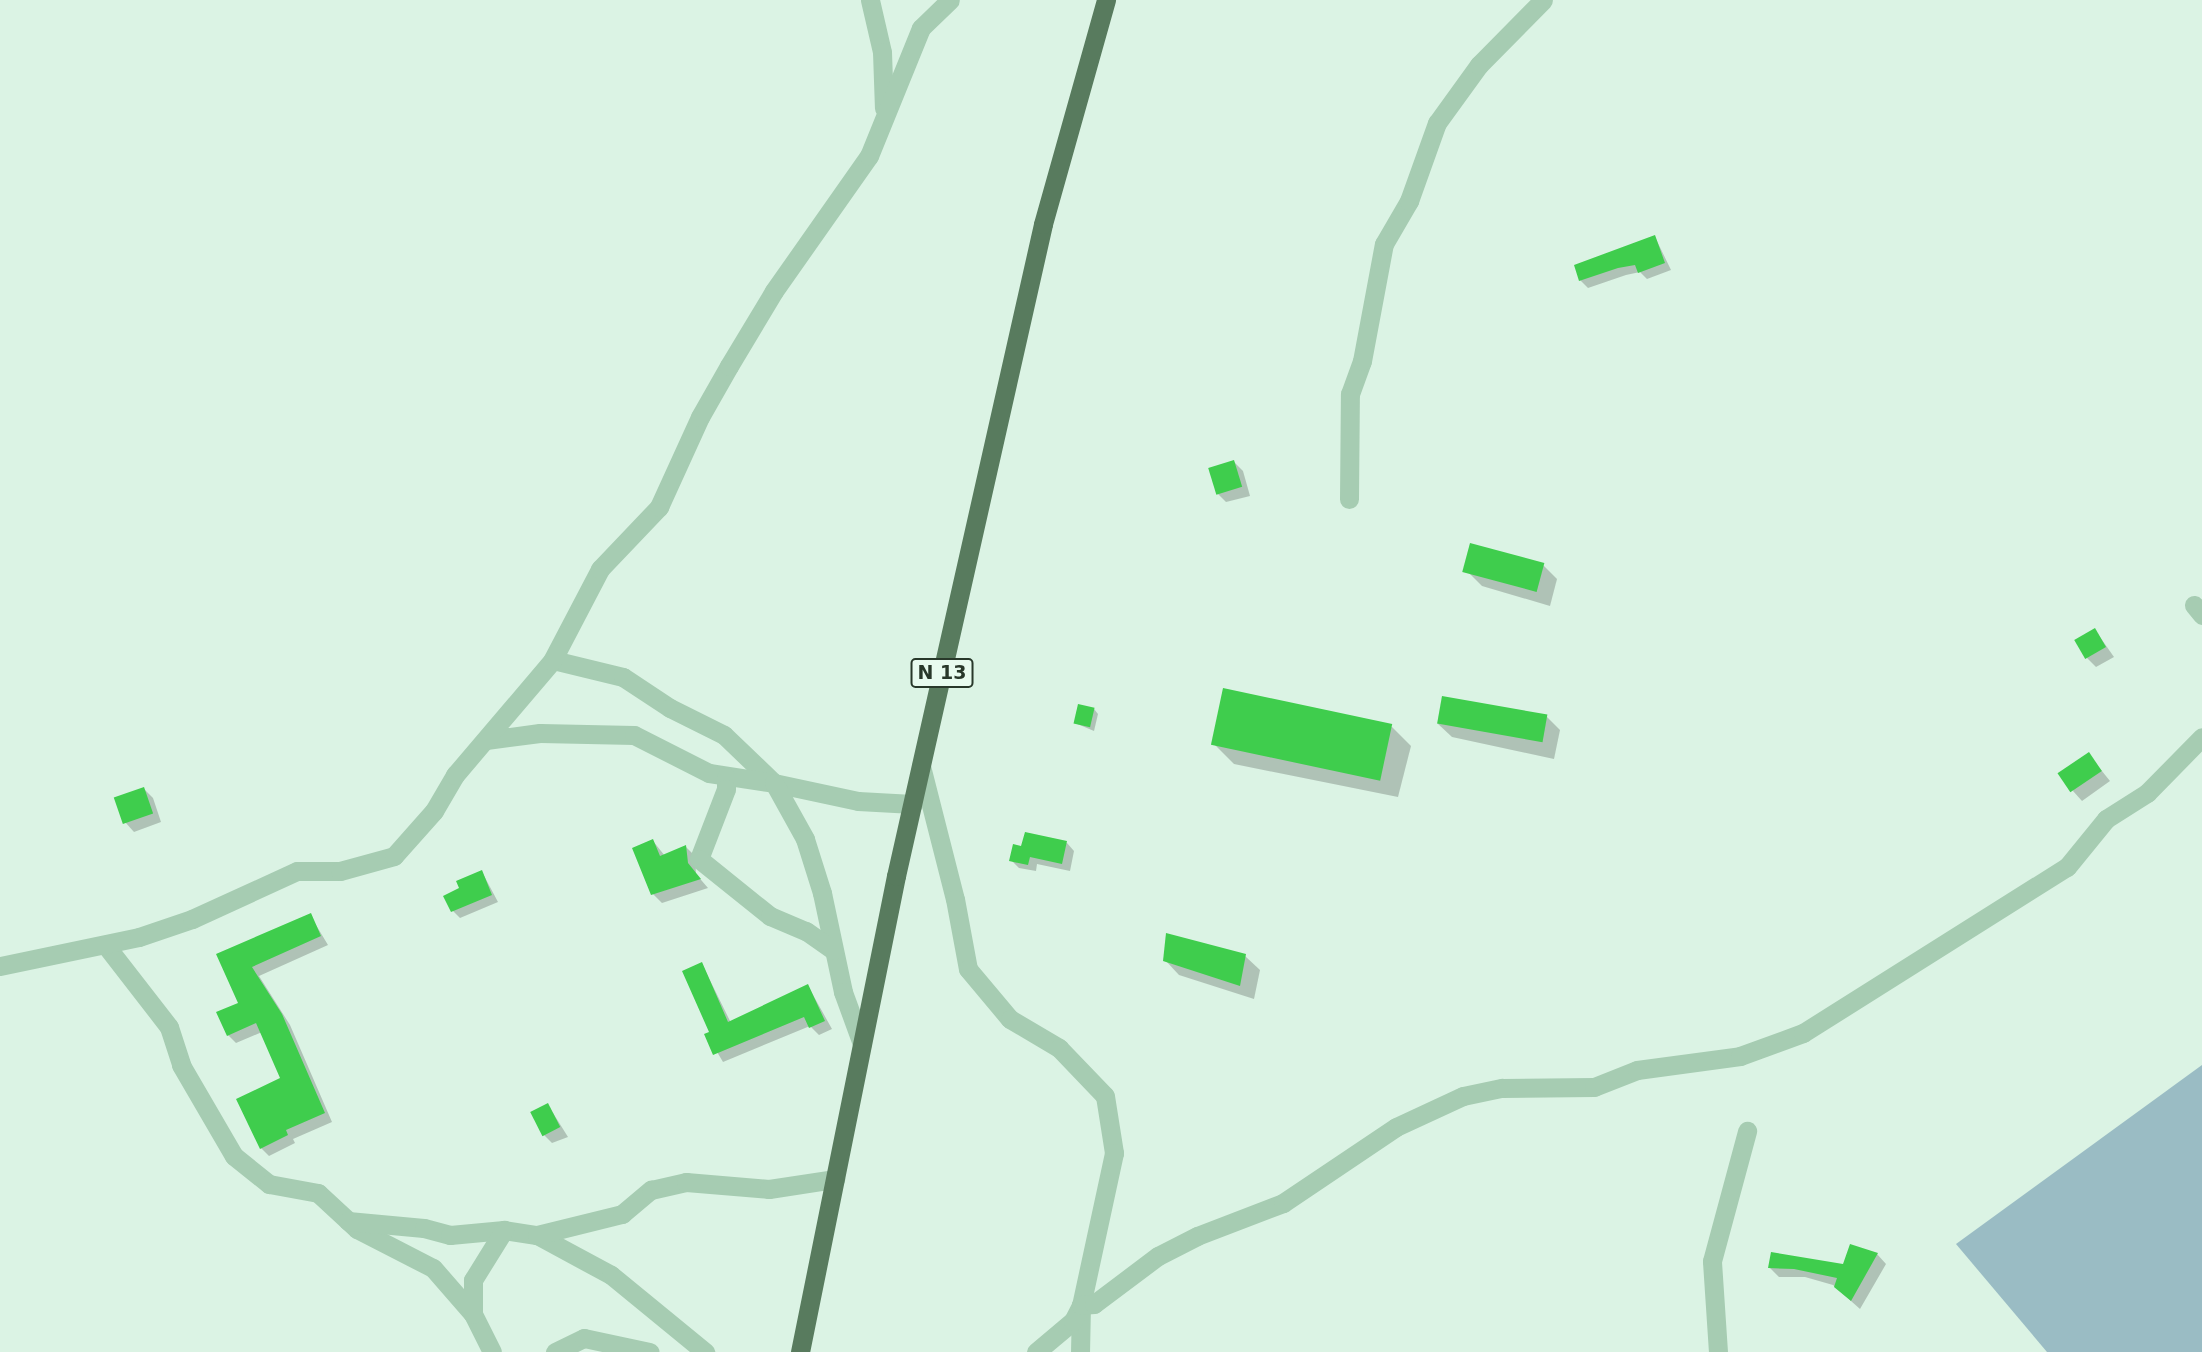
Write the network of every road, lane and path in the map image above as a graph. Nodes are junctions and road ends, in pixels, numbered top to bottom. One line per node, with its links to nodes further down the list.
1 (870, 0): 5 (street)
2 (950, 0): 5 (street)
3 (1106, 0): 10 (main road, N 13)
4 (1543, 0): 6 (street)
5 (882, 130): 7 (street)
6 (1349, 499)
7 (553, 660): 9 (street); 12 (street)
8 (2202, 737): 23 (street)
9 (486, 740): 11 (street); 14 (street)
10 (921, 766): 13 (main road, N 13); 23 (street)
11 (726, 777): 12 (street); 15 (street)
12 (774, 783): 13 (street); 15 (street)
13 (912, 804): 17 (main road, N 13)
14 (107, 947): 16 (street); 20 (street)
15 (833, 950): 17 (street)
16 (0, 966)
17 (863, 1044): 19 (main road, N 13)
18 (1747, 1131): 32 (street)
19 (835, 1179): 22 (street); 29 (main road, N 13)
20 (347, 1221): 21 (street); 24 (street)
21 (504, 1230): 22 (street); 24 (street)
22 (537, 1235): 28 (street)
23 (1081, 1304): 30 (street); 31 (street)
24 (473, 1314): 25 (street)
25 (492, 1352)
26 (555, 1352): 27 (street)
27 (650, 1352)
28 (705, 1352)
29 (800, 1352)
30 (1036, 1352)
31 (1080, 1352)
32 (1718, 1352)

